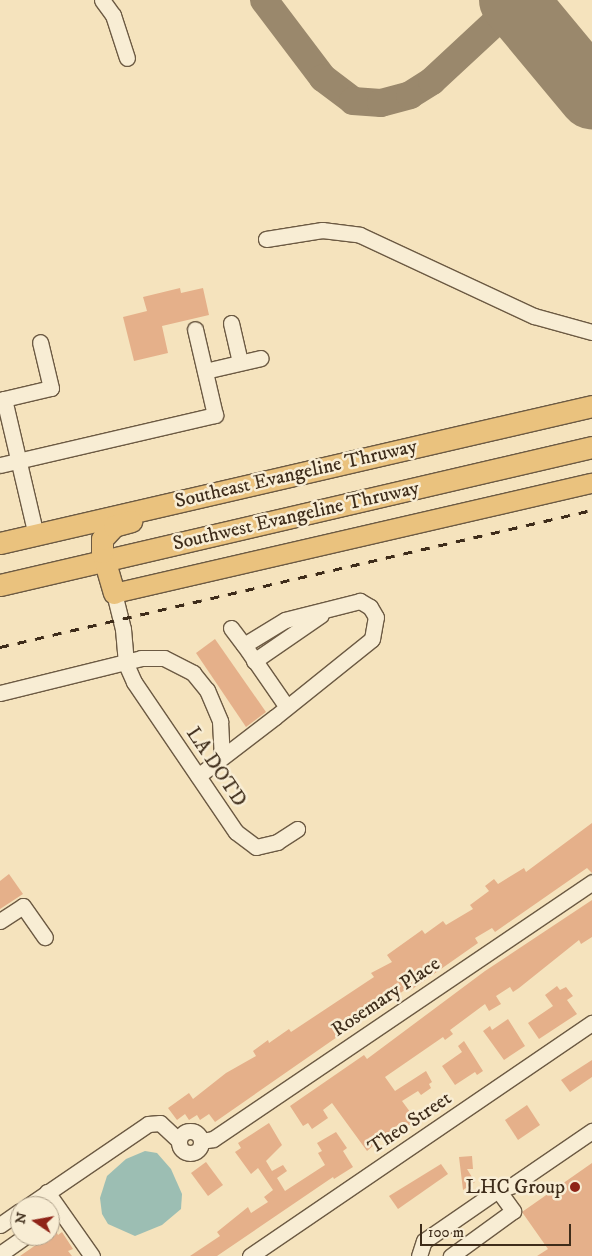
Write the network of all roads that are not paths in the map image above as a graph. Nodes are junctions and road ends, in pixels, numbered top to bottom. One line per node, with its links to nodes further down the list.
1 (102, 0): 2 (street)
2 (127, 58)
3 (266, 239): 6 (street)
4 (231, 323): 9 (street)
5 (195, 329): 10 (street)
6 (592, 332)
7 (40, 342): 11 (street)
8 (261, 358): 9 (street)
9 (240, 362): 10 (street)
10 (205, 371): 14 (street)
11 (2, 400): 14 (street)
12 (592, 406): 17 (highway, Southeast Evangeline Thruway)
13 (592, 448): 20 (highway, Southwest Evangeline Thruway)
14 (19, 461): 15 (street); 18 (street)
15 (0, 465)
16 (592, 482): 23 (main road)
17 (149, 508): 18 (highway, Southeast Evangeline Thruway); 21 (highway)
18 (36, 535): 19 (highway, Southeast Evangeline Thruway)
19 (0, 543)
20 (148, 551): 21 (highway, Southwest Evangeline Thruway); 23 (highway)
21 (105, 561): 22 (highway, Southwest Evangeline Thruway); 23 (highway)
22 (0, 585)
23 (114, 593): 28 (street)
24 (326, 611): 26 (street); 27 (street); 30 (street)
25 (231, 628): 26 (street)
26 (244, 645): 27 (street)
27 (254, 660): 30 (street)
28 (126, 664): 29 (street); 31 (street); 32 (street, LA DOTD)
29 (0, 693)
30 (287, 708): 31 (street)
31 (222, 756): 32 (street)
32 (198, 776): 33 (street, LA DOTD)
33 (297, 829)
34 (592, 882): 40 (street, Rosemary Place)
35 (0, 921): 36 (street)
36 (45, 936)
37 (592, 1023): 47 (street, Theo Street)
38 (592, 1131): 39 (street)
39 (498, 1190): 48 (street); 49 (street)
40 (48, 1192): 41 (street, Rosemary Place); 42 (street)
41 (42, 1196)
42 (49, 1196)
43 (60, 1220): 46 (street)
44 (12, 1246): 45 (street)
45 (0, 1254)
46 (92, 1256)
47 (250, 1256)
48 (419, 1256)
49 (451, 1256)

